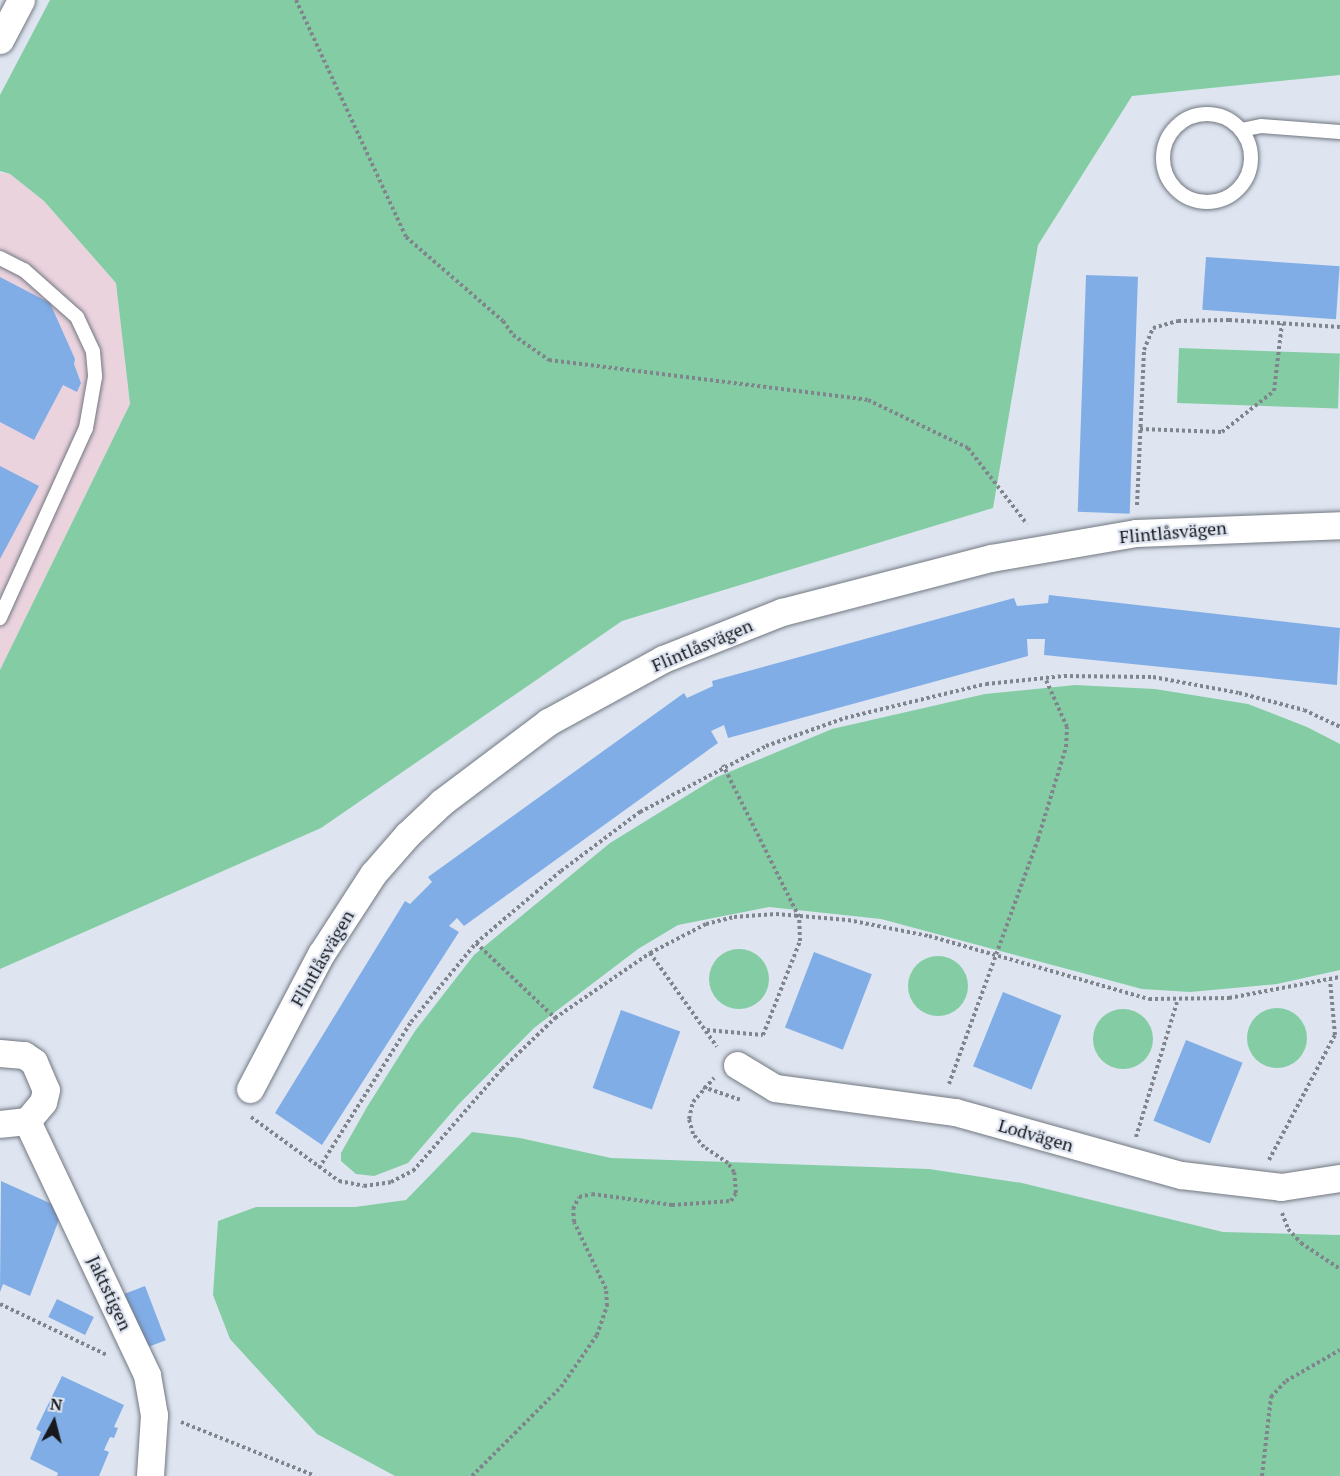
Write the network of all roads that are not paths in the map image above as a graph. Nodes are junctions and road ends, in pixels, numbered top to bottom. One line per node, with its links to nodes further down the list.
1 (21, 0): 2 (street)
2 (0, 40)
3 (1241, 130): 3 (lane); 4 (lane)
4 (1340, 132)
5 (0, 258): 7 (lane)
6 (1340, 525): 10 (street, Flintlåsvägen)
7 (0, 618)
8 (0, 1053): 11 (street)
9 (734, 1066): 13 (street, Lodvägen)
10 (250, 1089)
11 (27, 1121): 12 (street); 14 (street, Jaktstigen)
12 (0, 1124)
13 (1340, 1178)
14 (150, 1476)

